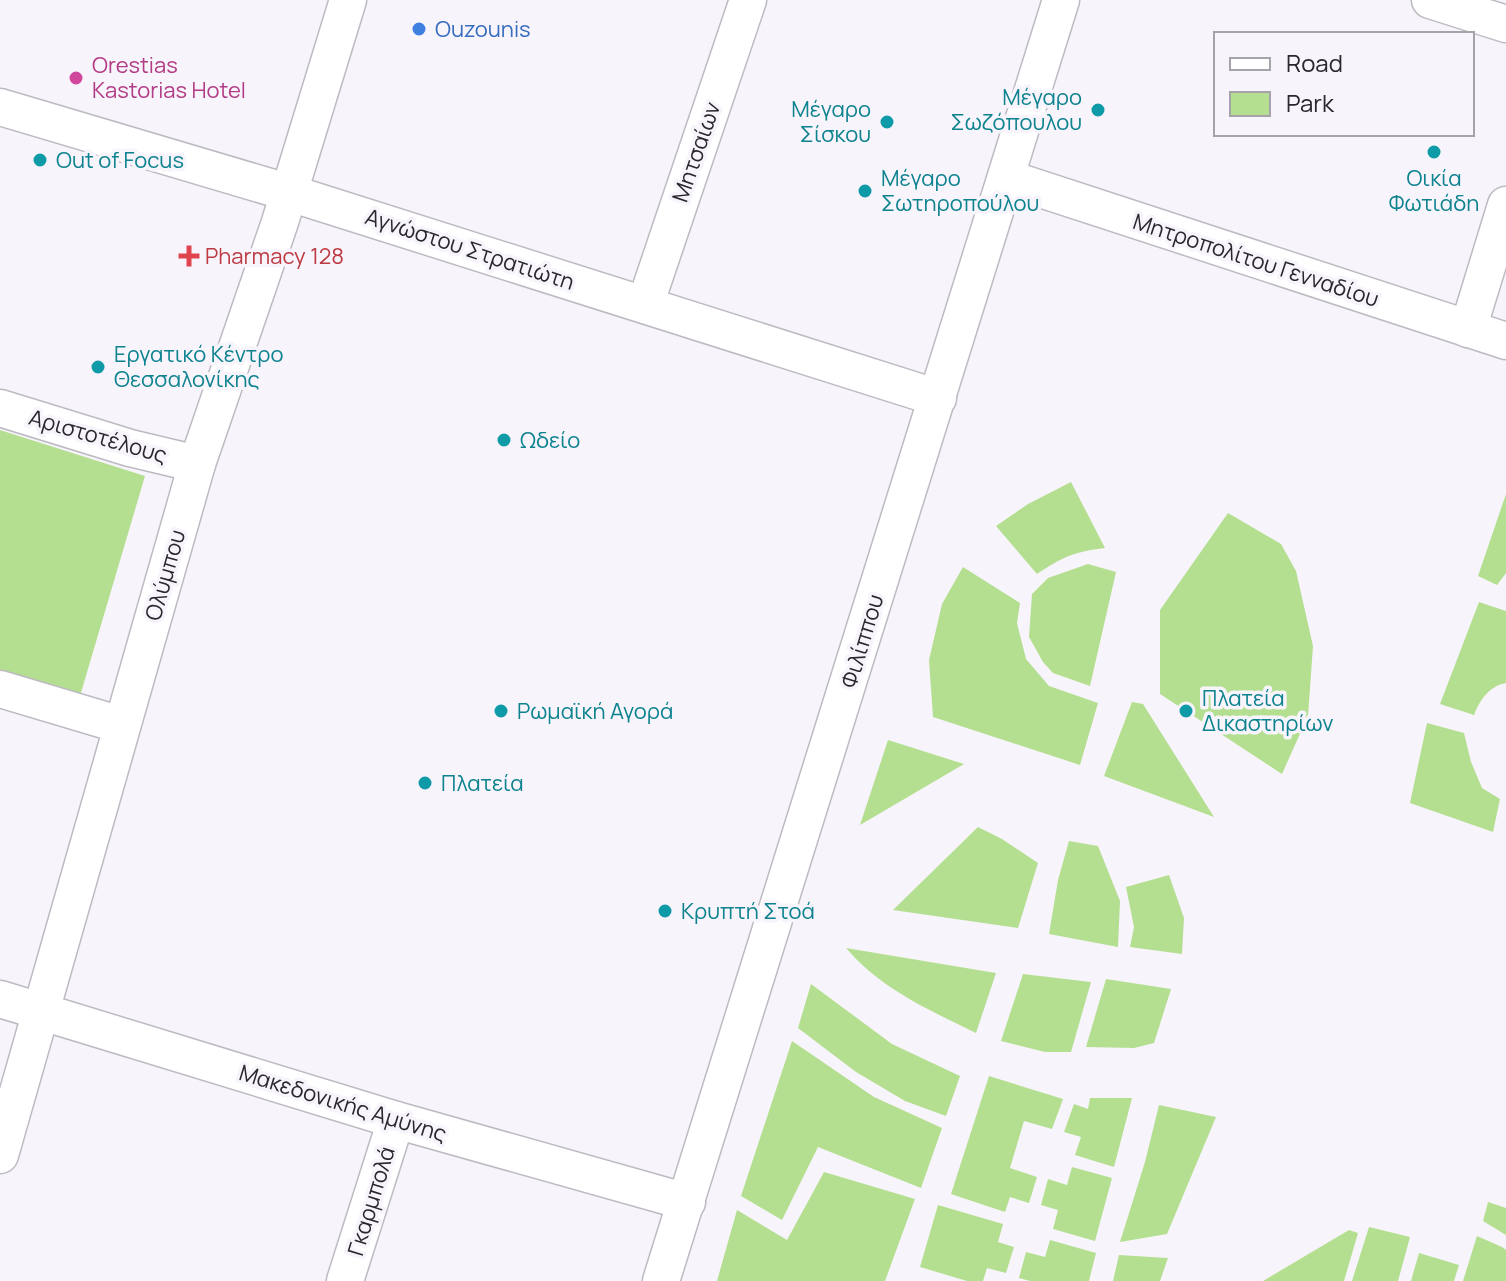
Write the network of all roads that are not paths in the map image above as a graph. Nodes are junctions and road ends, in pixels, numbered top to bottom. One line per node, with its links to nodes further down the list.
1 (348, 0): 8 (street, Ολύμπου)
2 (748, 0): 10 (street, Μητσαίων)
3 (1061, 0): 7 (street, Φιλίππου)
4 (1430, 0): 5 (street)
5 (1506, 24)
6 (0, 107): 8 (street, Αγνώστου Στρατιώτη)
7 (1007, 178): 11 (street, Μητροπολίτου Γενναδίου); 13 (street, Φιλίππου)
8 (290, 193): 10 (street, Αγνώστου Στρατιώτη); 15 (street, Ολύμπου)
9 (1506, 205): 11 (street)
10 (645, 305): 13 (street, Αγνώστου Στρατιώτη)
11 (1468, 329): 12 (street, Μητροπολίτου Γενναδίου)
12 (1506, 341)
13 (938, 398): 22 (street, Φιλίππου)
14 (0, 408): 15 (street, Αριστοτέλους)
15 (197, 464): 17 (street, Ολύμπου)
16 (0, 689): 17 (street)
17 (121, 725): 19 (street, Ολύμπου)
18 (0, 999): 19 (street, Μακεδονικής Αμύνης)
19 (41, 1012): 20 (street, Μακεδονικής Αμύνης); 21 (street, Ολύμπου)
20 (396, 1120): 22 (street, Μακεδονικής Αμύνης); 23 (street, Γκαρμπολά)
21 (0, 1155)
22 (687, 1202): 24 (street, Φιλίππου)
23 (345, 1281)
24 (661, 1281)

